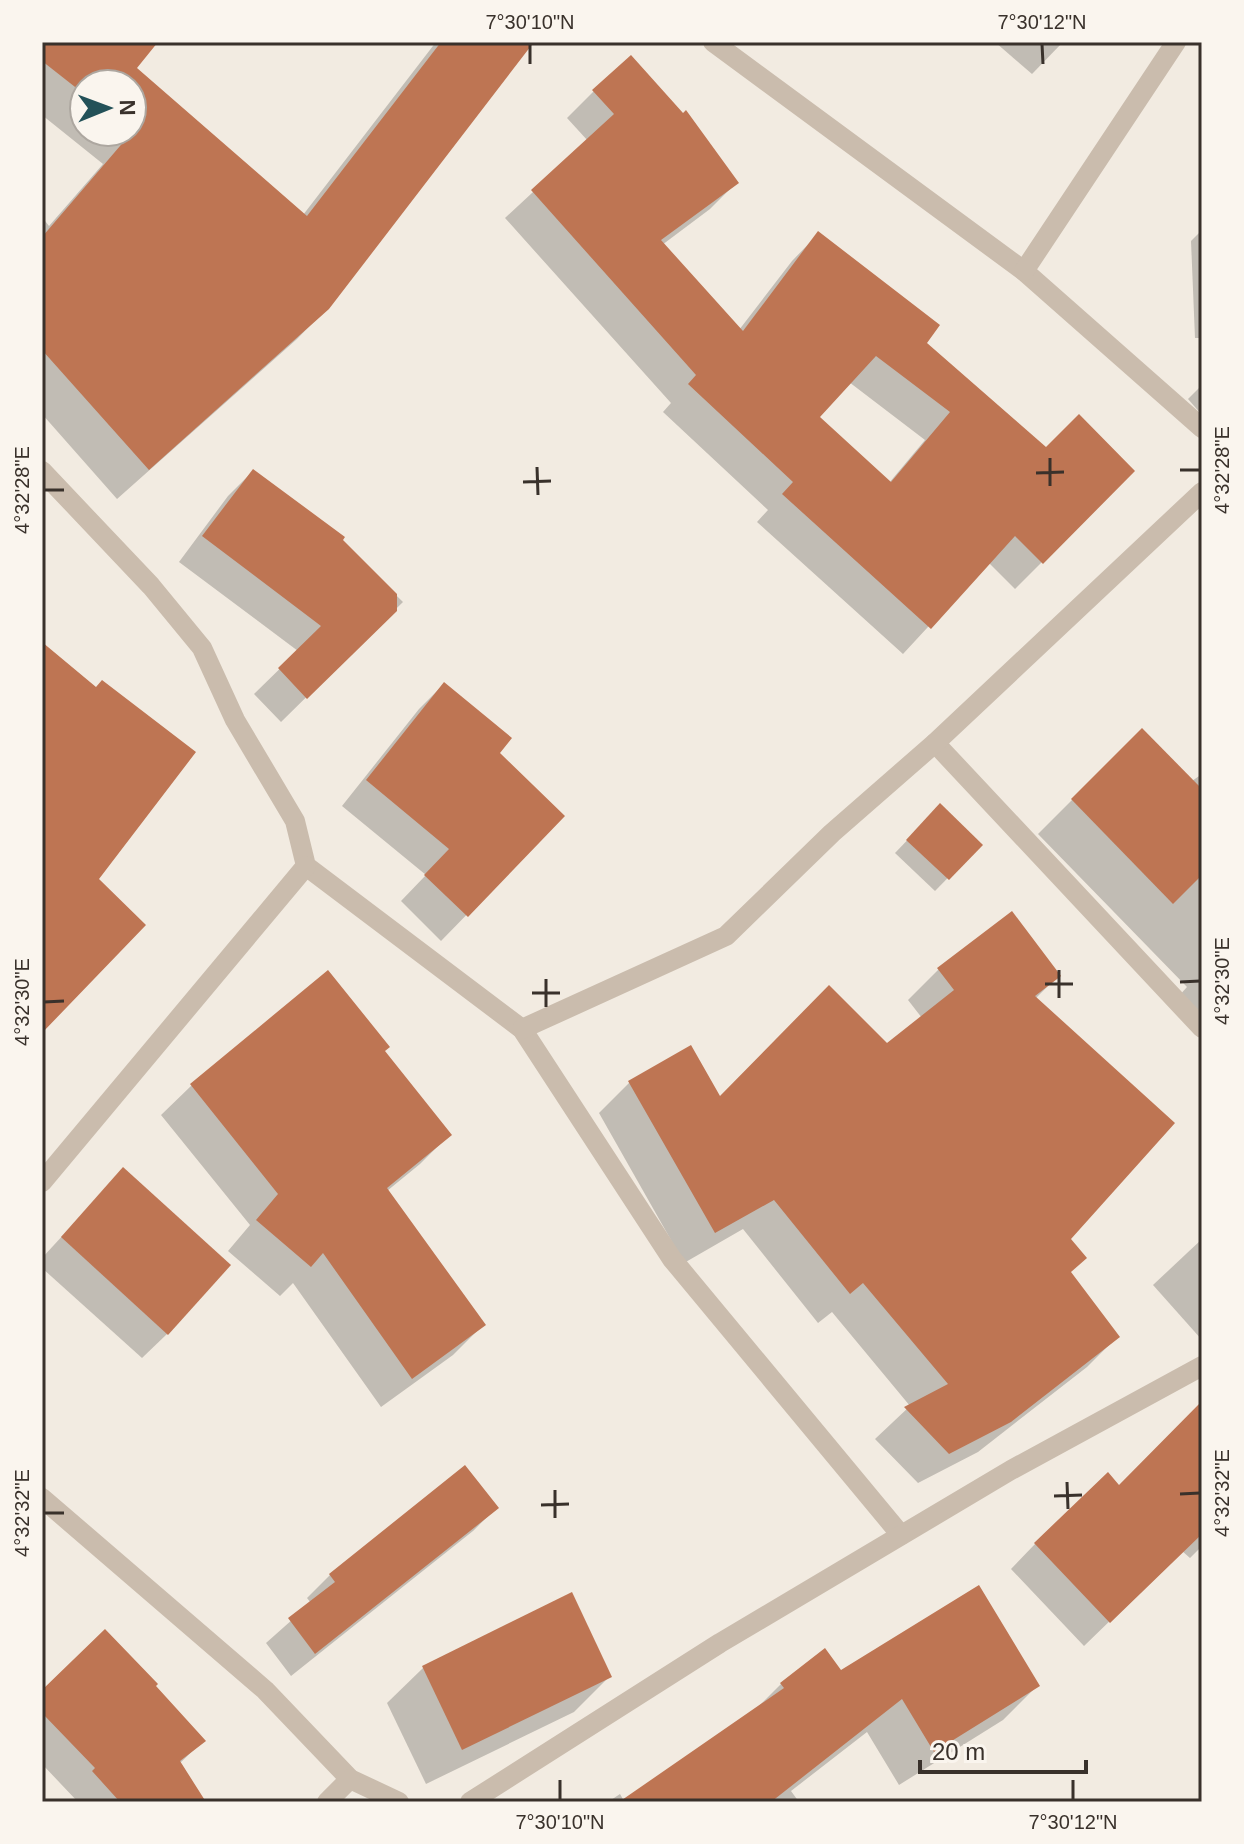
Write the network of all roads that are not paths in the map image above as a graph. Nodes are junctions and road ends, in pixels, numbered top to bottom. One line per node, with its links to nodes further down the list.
1 (713, 42): 3 (street)
2 (1176, 42): 3 (street)
3 (1024, 271): 4 (street)
4 (1202, 428)
5 (42, 471): 8 (street)
6 (1202, 492): 7 (street)
7 (935, 743): 9 (street); 10 (street)
8 (306, 866): 10 (street); 11 (street)
9 (1202, 1028)
10 (522, 1029): 14 (street)
11 (42, 1182)
12 (1202, 1366): 14 (street)
13 (42, 1498): 15 (street)
14 (901, 1535): 18 (street)
15 (350, 1779): 16 (street); 17 (street)
16 (327, 1802)
17 (399, 1802)
18 (470, 1802)

